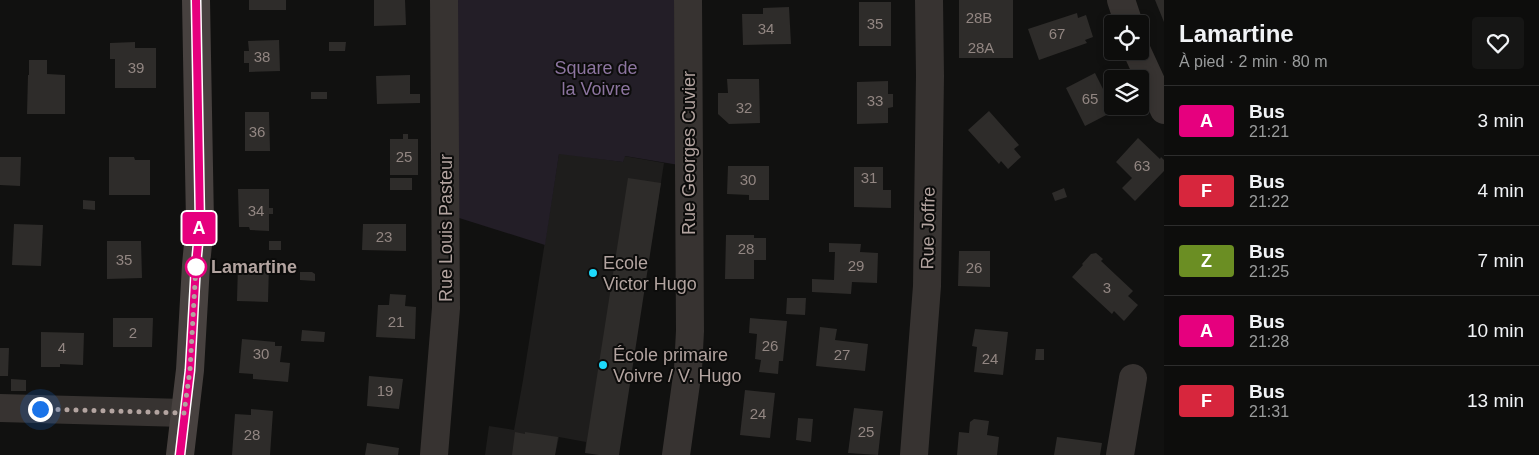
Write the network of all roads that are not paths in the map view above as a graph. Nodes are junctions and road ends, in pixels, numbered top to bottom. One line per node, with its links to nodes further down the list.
1 (196, 0): 11 (main road)
2 (444, 0): 13 (street, Rue Louis Pasteur)
3 (688, 0): 14 (street, Rue Georges Cuvier)
4 (929, 0): 15 (street, Rue Joffre)
5 (1122, 0): 6 (street)
6 (1126, 15)
7 (1141, 60): 8 (street)
8 (1164, 110)
9 (1133, 378): 16 (street)
10 (0, 408): 11 (street)
11 (184, 413): 12 (main road)
12 (180, 455)
13 (434, 455)
14 (676, 455)
15 (914, 455)
16 (1120, 455)

